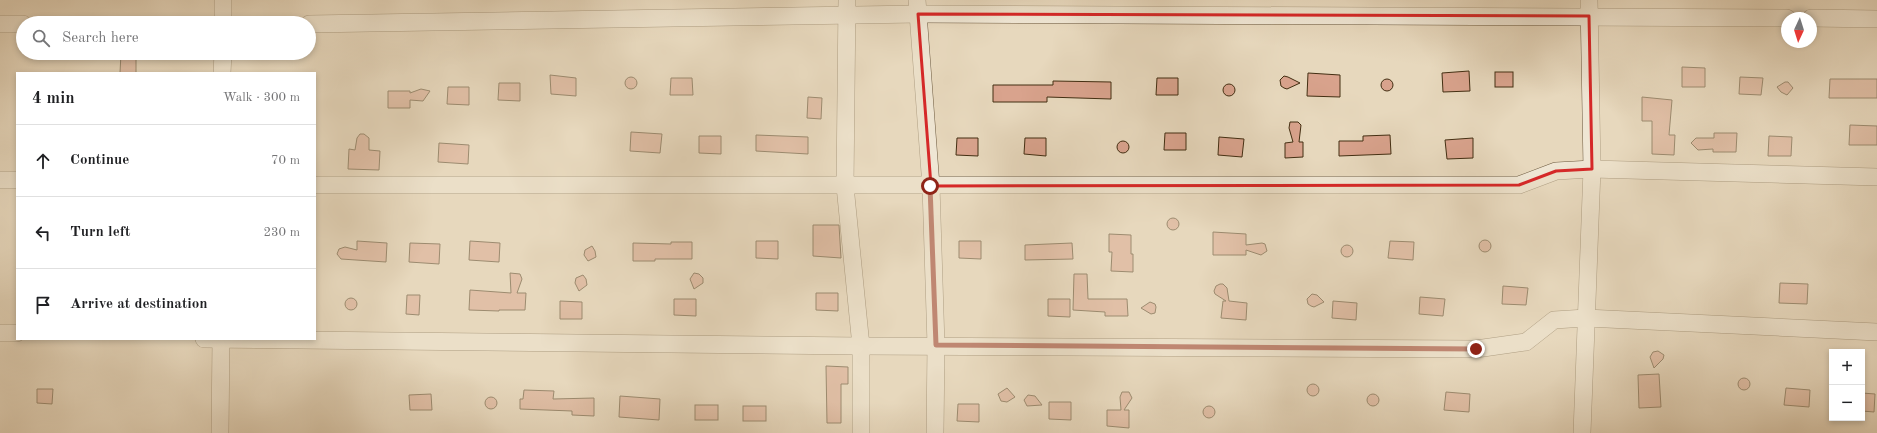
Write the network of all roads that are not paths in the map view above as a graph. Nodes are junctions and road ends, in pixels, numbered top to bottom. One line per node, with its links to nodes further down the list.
1 (223, 0): 5 (street)
2 (847, 7): 3 (street); 11 (street); 19 (street)
3 (918, 7): 4 (street); 20 (street)
4 (1589, 8): 6 (street); 14 (street)
5 (223, 16)
6 (1781, 18)
7 (1817, 18): 8 (street)
8 (1877, 19)
9 (0, 24): 10 (street)
10 (16, 24)
11 (316, 24)
12 (223, 60): 13 (street)
13 (222, 72)
14 (1592, 169): 15 (street); 20 (street); 21 (street)
15 (1877, 177)
16 (0, 180): 17 (street)
17 (16, 180)
18 (316, 185): 19 (street)
19 (845, 186): 20 (street); 28 (street)
20 (930, 186): 27 (street)
21 (1586, 318): 22 (street); 27 (street); 32 (street)
22 (1877, 332)
23 (0, 333): 24 (street)
24 (16, 333)
25 (221, 340): 29 (street)
26 (312, 340): 28 (street)
27 (936, 345): 28 (street); 31 (street)
28 (861, 346): 30 (street)
29 (220, 433)
30 (861, 433)
31 (935, 433)
32 (1582, 433)

